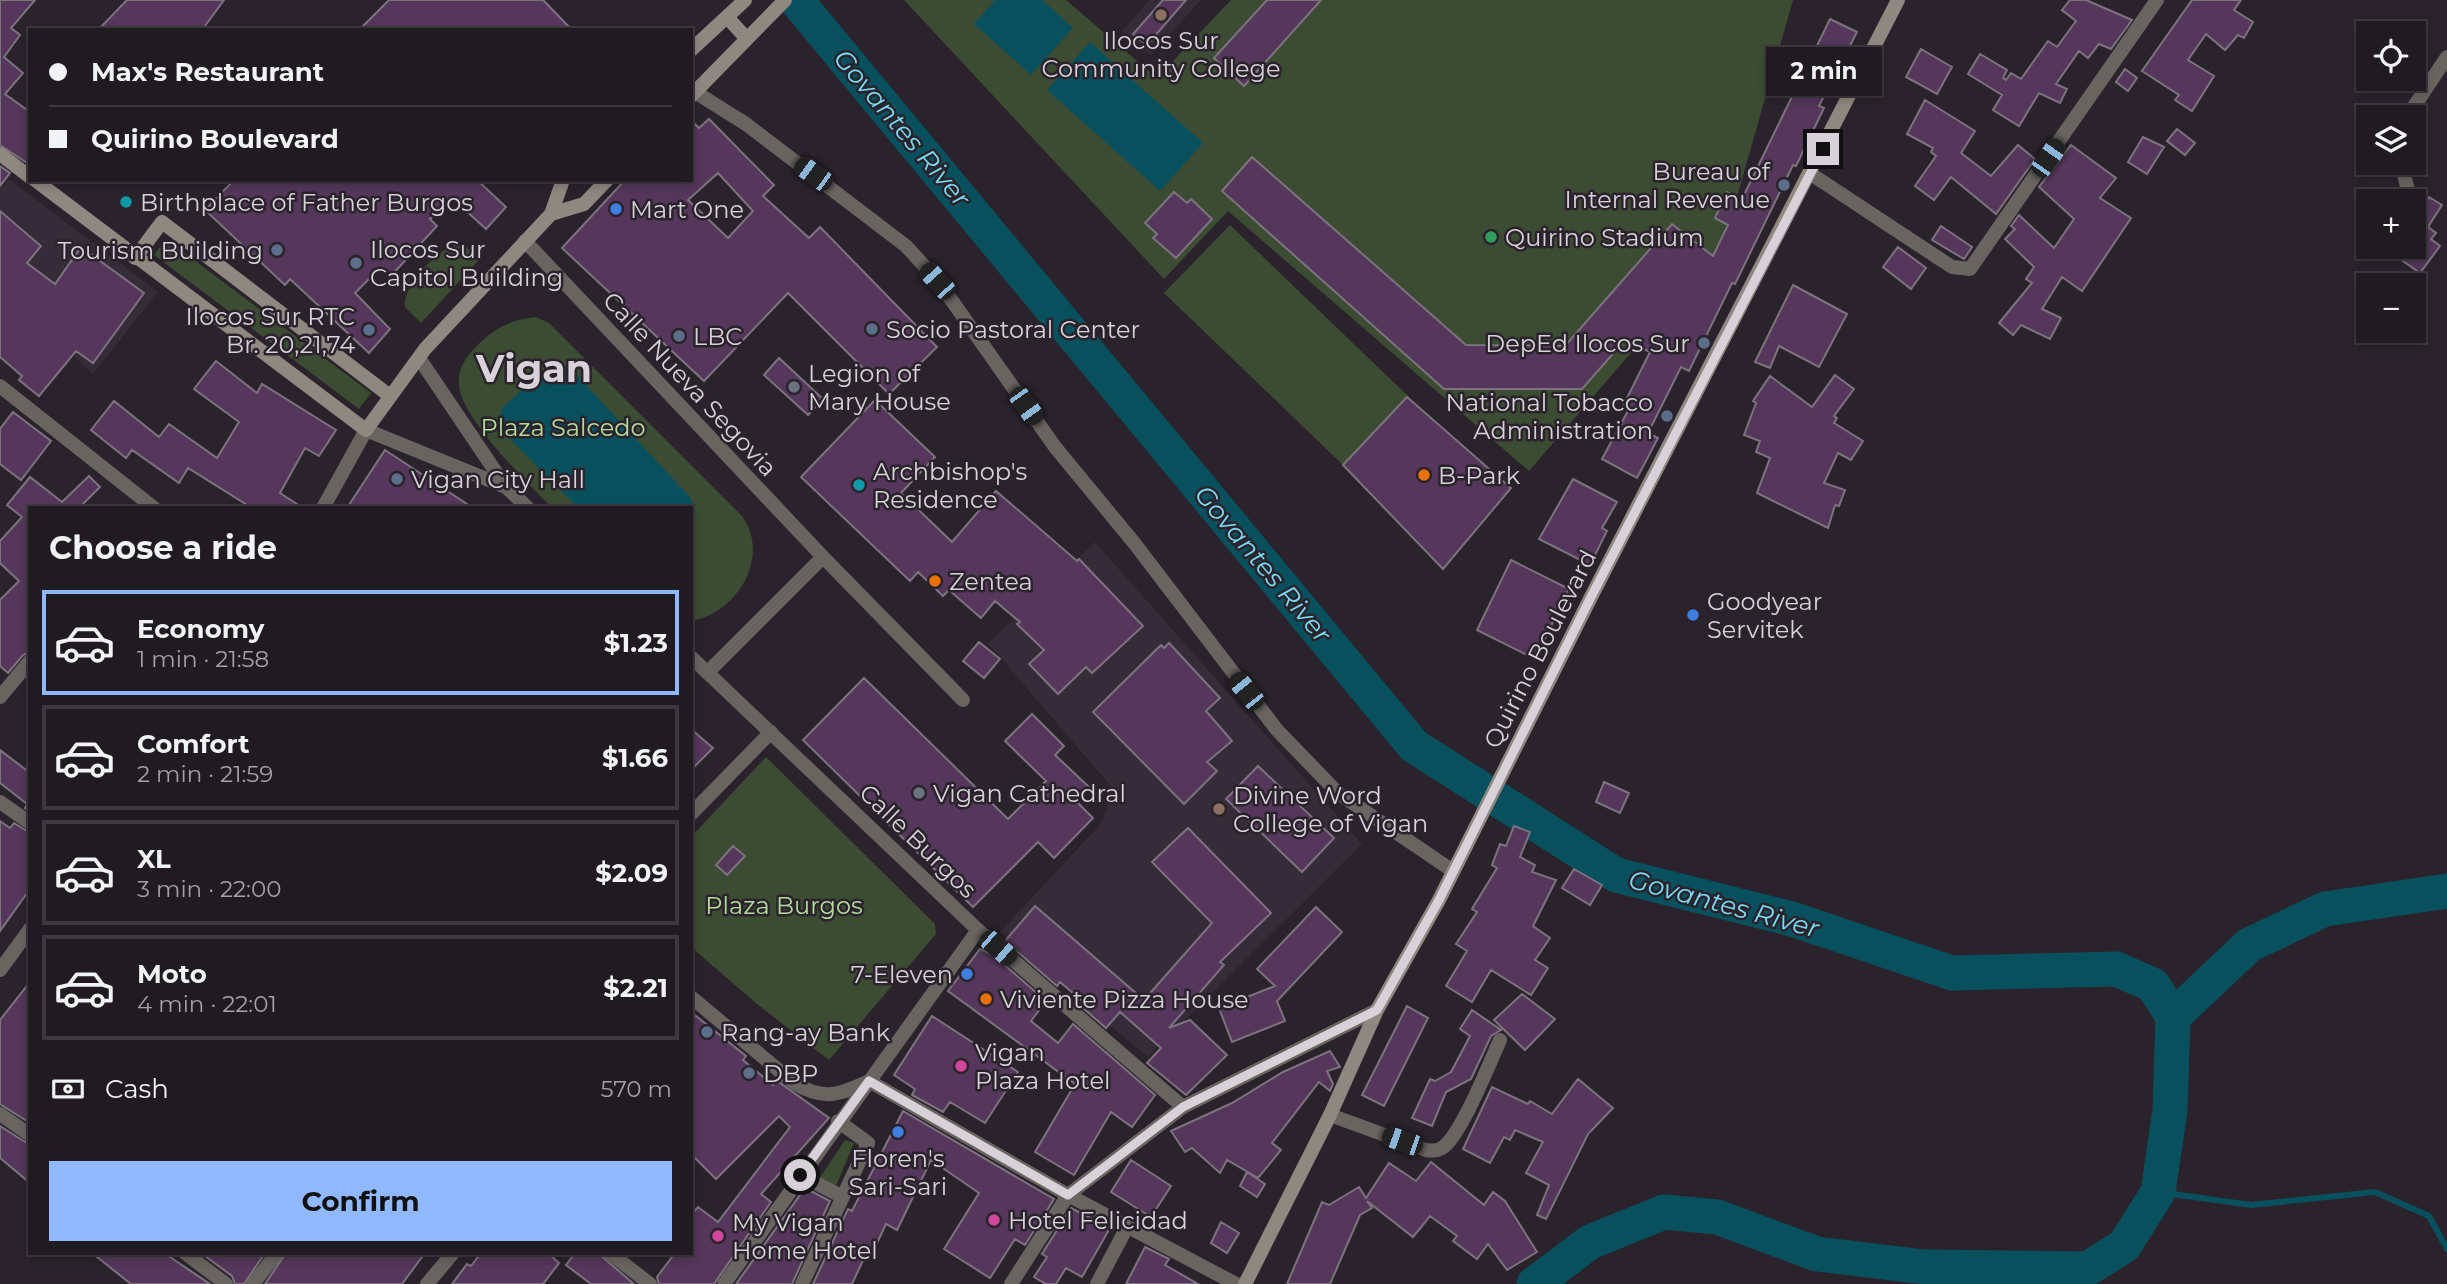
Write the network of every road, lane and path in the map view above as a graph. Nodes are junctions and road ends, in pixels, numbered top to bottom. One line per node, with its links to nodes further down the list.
1 (785, 0): 6 (main road)
2 (1898, 0): 12 (main road, Quirino Boulevard)
3 (2157, 0): 12 (street)
4 (742, 3): 5 (main road)
5 (727, 17): 6 (main road); 7 (main road)
6 (747, 39): 9 (main road)
7 (693, 48)
8 (2447, 57): 10 (street)
9 (693, 94): 38 (street)
10 (2415, 105)
11 (0, 153): 13 (main road)
12 (1811, 174): 38 (main road, Quirino Boulevard)
13 (28, 175)
14 (38, 182): 19 (main road)
15 (562, 182): 17 (main road)
16 (605, 182): 17 (main road)
17 (551, 214): 18 (main road)
18 (525, 242): 20 (main road); 28 (street, Calle Nueva Segovia)
19 (135, 258): 22 (main road); 23 (main road)
20 (419, 358): 22 (main road); 24 (street)
21 (0, 386): 25 (street)
22 (390, 396): 23 (main road)
23 (366, 430): 24 (street); 26 (street)
24 (506, 487): 27 (street)
25 (151, 506)
26 (324, 506)
27 (526, 506)
28 (823, 557): 31 (street); 33 (street, Calle Nueva Segovia)
29 (693, 659): 31 (street, Calle Burgos)
30 (28, 664): 32 (street)
31 (708, 672): 34 (street, Calle Burgos)
32 (0, 697)
33 (963, 700)
34 (771, 732): 36 (street); 39 (street, Calle Burgos)
35 (0, 802): 37 (street)
36 (693, 812)
37 (28, 822)
38 (1453, 871): 43 (main road, Quirino Boulevard)
39 (978, 930): 45 (street); 46 (street, Calle Burgos)
40 (28, 932): 41 (street)
41 (0, 970)
42 (693, 999): 45 (street)
43 (1377, 1010): 46 (street); 48 (main road, Quirino Boulevard)
44 (1500, 1040): 48 (street)
45 (869, 1081): 49 (street); 52 (street)
46 (1183, 1107): 52 (street)
47 (0, 1114): 50 (street)
48 (1329, 1115): 68 (main road, Quirino Boulevard)
49 (838, 1121): 51 (street); 53 (street)
50 (28, 1134)
51 (800, 1175): 53 (street); 63 (street)
52 (1068, 1195): 54 (street); 65 (street)
53 (844, 1197): 64 (street)
54 (1127, 1227): 66 (street); 67 (street)
55 (188, 1255): 59 (street)
56 (275, 1255): 60 (street)
57 (451, 1255): 61 (street)
58 (613, 1255): 62 (street)
59 (226, 1284)
60 (253, 1284)
61 (427, 1284)
62 (650, 1284)
63 (724, 1284)
64 (802, 1284)
65 (1011, 1284)
66 (1097, 1284)
67 (1236, 1284)
68 (1245, 1284)

